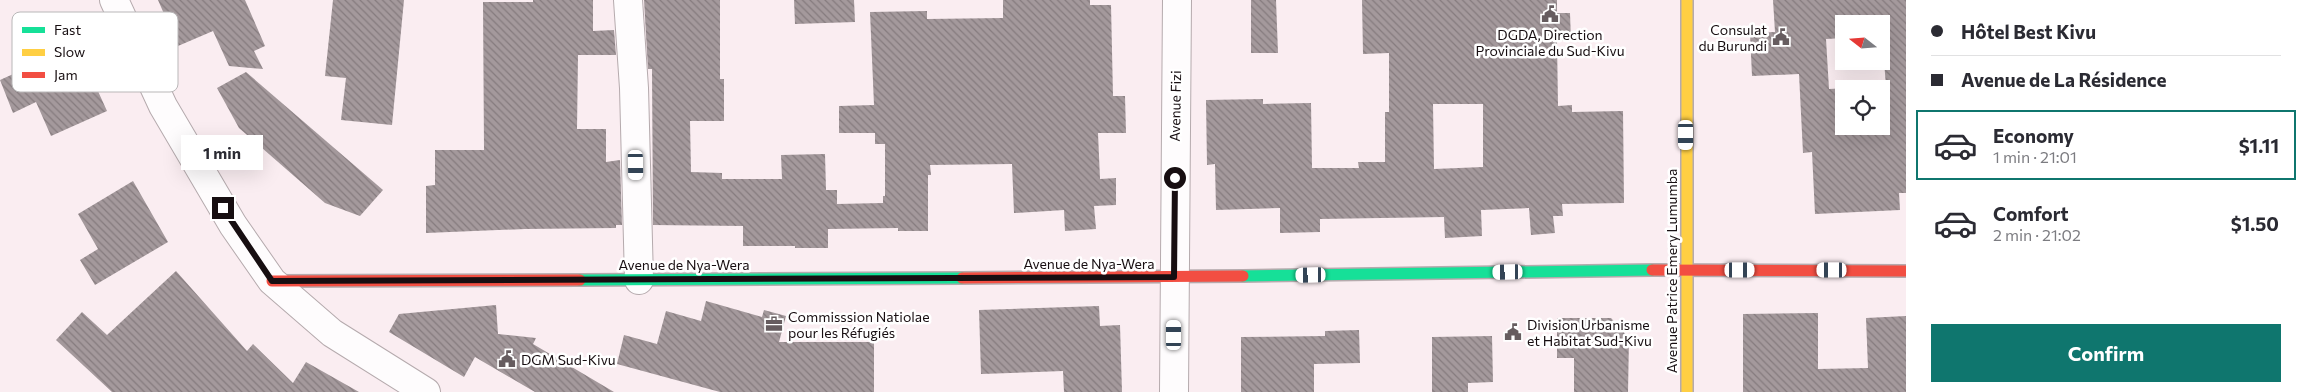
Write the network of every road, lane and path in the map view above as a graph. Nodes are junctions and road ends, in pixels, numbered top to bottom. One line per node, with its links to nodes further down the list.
1 (114, 0): 5 (street)
2 (628, 0): 10 (street)
3 (1177, 0): 9 (street, Avenue Fizi)
4 (1687, 0): 7 (street, Avenue Patrice Emery Lumumba)
5 (119, 12)
6 (156, 92): 11 (street)
7 (1685, 270): 8 (street, Avenue de Nya-Wera); 9 (street, Avenue de Nya-Wera); 14 (street, Avenue Patrice Emery Lumumba)
8 (1906, 271)
9 (1174, 277): 10 (street, Avenue de Nya-Wera); 13 (street, Avenue Fizi)
10 (640, 280): 11 (street, Avenue de Nya-Wera)
11 (272, 281): 12 (street)
12 (426, 392)
13 (1174, 392)
14 (1686, 392)

